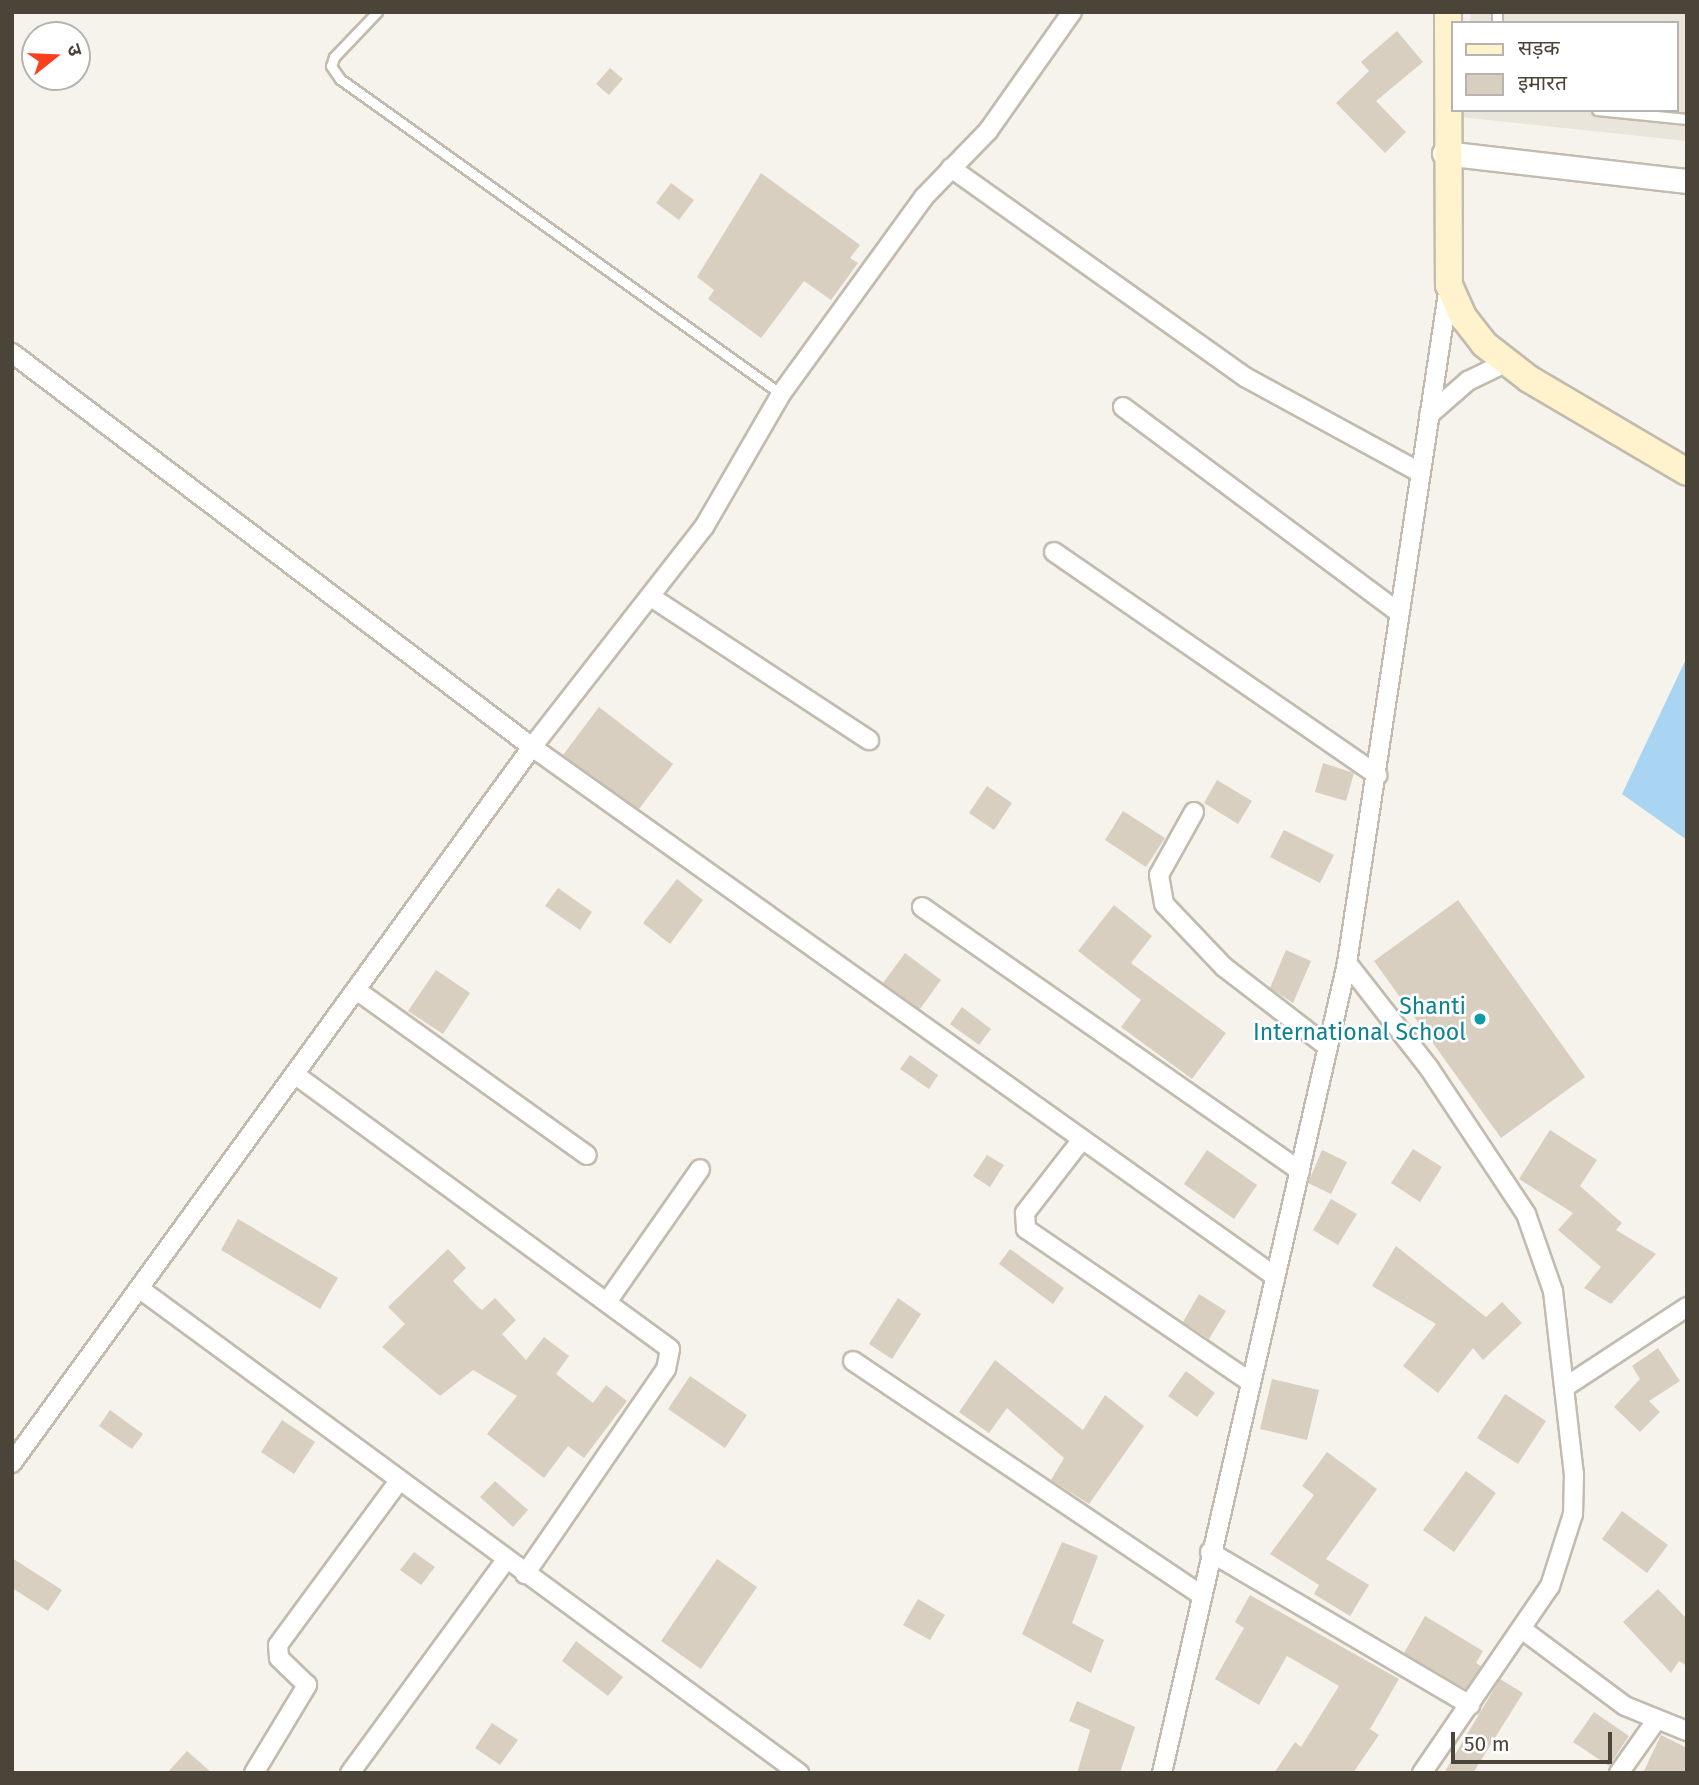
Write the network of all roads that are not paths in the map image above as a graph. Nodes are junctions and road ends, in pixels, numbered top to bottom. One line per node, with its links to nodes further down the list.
1 (377, 12): 12 (lane)
2 (1072, 12): 7 (street)
3 (1448, 12): 6 (main road)
4 (1617, 112): 5 (lane)
5 (1687, 119)
6 (1444, 153): 8 (street); 9 (main road)
7 (951, 169): 12 (street); 16 (street)
8 (1687, 181)
9 (1449, 285): 11 (main road); 14 (street)
10 (12, 353): 21 (street)
11 (1506, 363): 14 (street); 15 (main road)
12 (781, 394): 18 (street)
13 (1123, 407): 19 (street)
14 (1429, 415): 16 (street)
15 (1687, 472)
16 (1420, 473): 19 (street)
17 (1054, 552): 22 (street)
18 (650, 597): 20 (street); 21 (street)
19 (1399, 613): 22 (street)
20 (869, 740)
21 (532, 747): 26 (street); 29 (street)
22 (1377, 775): 25 (street)
23 (1195, 812): 27 (street)
24 (922, 908): 32 (street)
25 (1347, 963): 27 (street); 39 (street)
26 (359, 992): 28 (street); 30 (street)
27 (1328, 1047): 32 (street)
28 (297, 1076): 34 (street); 35 (street)
29 (1080, 1142): 33 (street); 38 (street)
30 (587, 1155)
31 (700, 1169): 35 (street)
32 (1300, 1171): 33 (street)
33 (1273, 1275): 38 (street)
34 (140, 1289): 40 (street); 41 (street)
35 (607, 1302): 44 (street)
36 (1687, 1307): 39 (street)
37 (853, 1361): 45 (street)
38 (1249, 1381): 42 (street)
39 (1565, 1387): 46 (street)
40 (12, 1463)
41 (398, 1482): 43 (street); 50 (street)
42 (1210, 1552): 45 (street); 47 (street)
43 (506, 1560): 44 (street); 51 (street)
44 (525, 1574): 52 (street)
45 (1200, 1595): 53 (street)
46 (1523, 1630): 47 (street); 48 (street)
47 (1470, 1705): 54 (street)
48 (1655, 1722): 49 (street); 55 (street)
49 (1687, 1731)
50 (254, 1773)
51 (350, 1773)
52 (799, 1773)
53 (1162, 1773)
54 (1422, 1773)
55 (1619, 1773)

